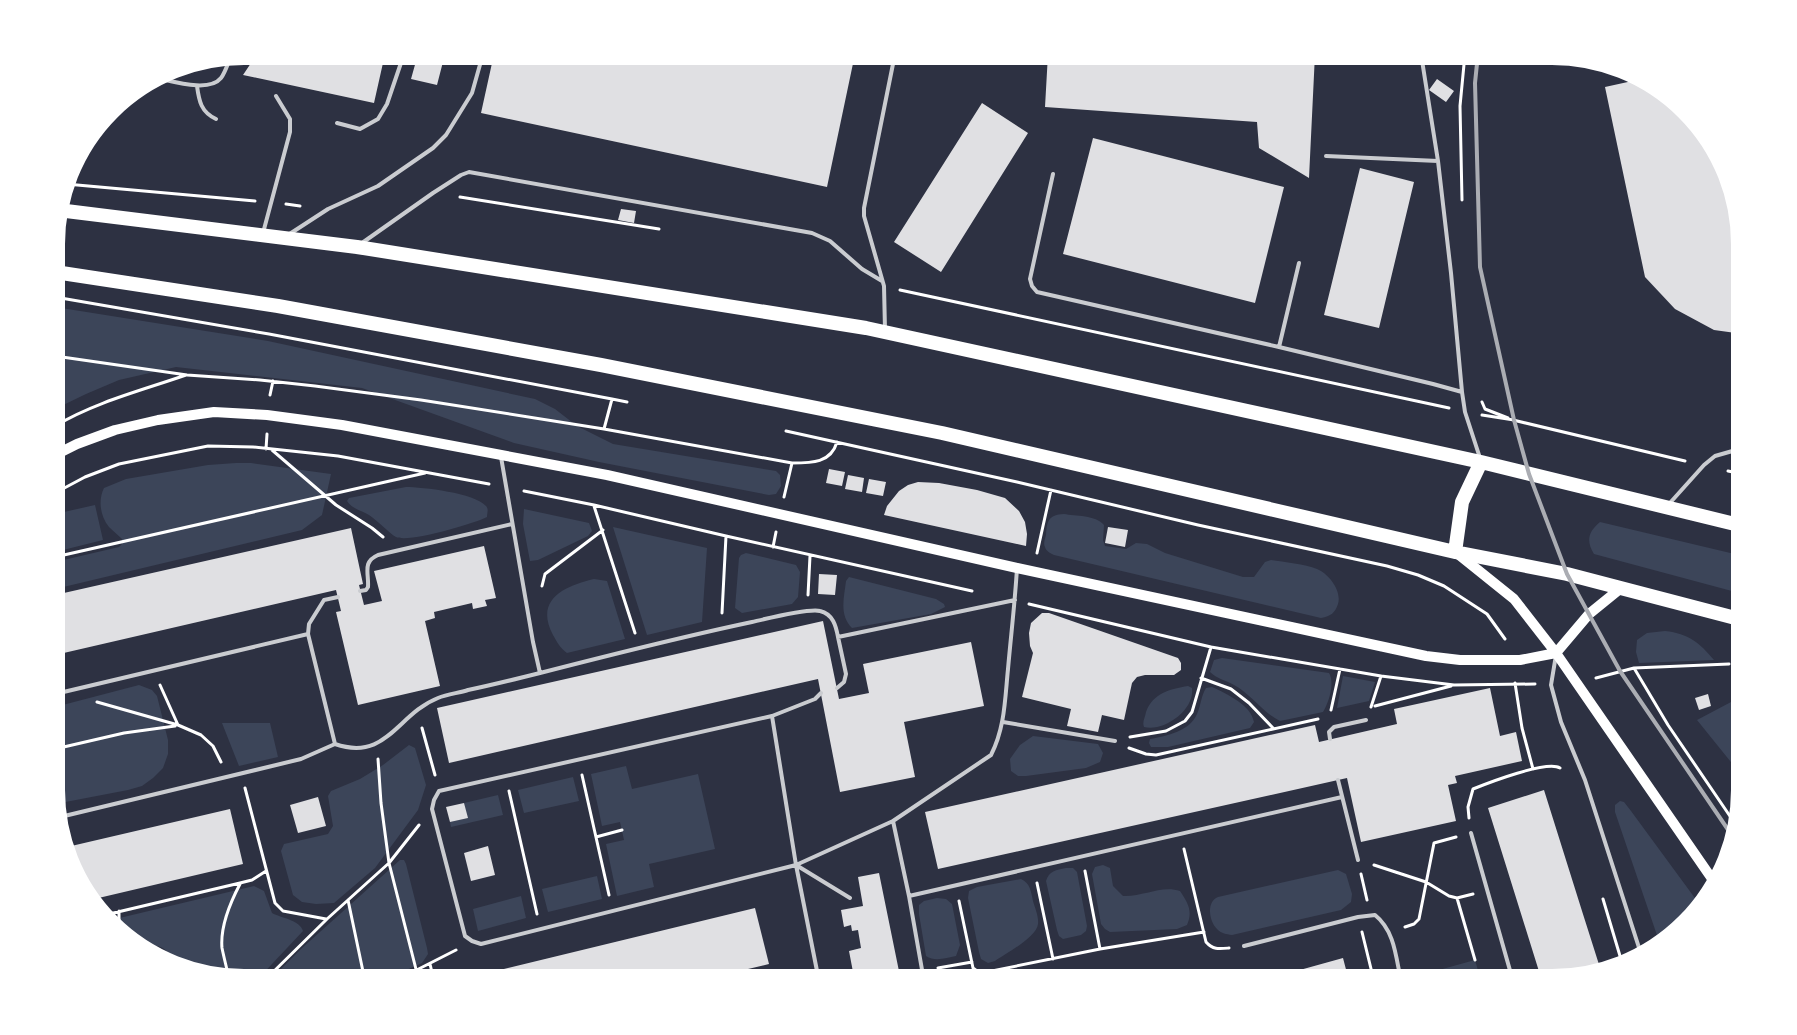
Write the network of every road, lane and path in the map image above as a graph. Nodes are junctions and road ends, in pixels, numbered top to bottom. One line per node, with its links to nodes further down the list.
1 (401, 62): 11 (lane)
2 (481, 62): 18 (lane)
3 (893, 62): 22 (lane)
4 (1422, 62): 13 (lane)
5 (1464, 62): 15 (path)
6 (228, 63): 8 (lane)
7 (166, 80): 8 (lane)
8 (197, 86): 10 (lane)
9 (276, 96): 17 (lane)
10 (216, 119)
11 (337, 124)
12 (1326, 156): 13 (lane)
13 (1438, 161): 29 (lane)
14 (1053, 174): 26 (lane)
15 (1462, 207)
16 (66, 211): 17 (highway)
17 (262, 235): 18 (highway)
18 (284, 237): 19 (highway)
19 (357, 247): 22 (lane); 25 (highway)
20 (1299, 263): 26 (lane)
21 (62, 273): 58 (highway)
22 (882, 281): 23 (lane)
23 (884, 286): 25 (lane); 33 (path)
24 (62, 298): 31 (path)
25 (885, 332): 43 (highway)
26 (1279, 347): 29 (lane)
27 (62, 357): 28 (path)
28 (187, 375): 35 (path); 36 (path)
29 (1462, 392): 33 (lane)
30 (1480, 398): 34 (path)
31 (612, 399): 32 (path); 36 (path)
32 (627, 402)
33 (1466, 412): 34 (path); 43 (lane)
34 (1514, 420): 44 (path)
35 (62, 422)
36 (604, 429): 38 (path)
37 (786, 431): 38 (path)
38 (837, 442): 49 (path)
39 (272, 449): 46 (path); 48 (path); 50 (path)
40 (1734, 451): 44 (lane)
41 (62, 452): 42 (main road)
42 (501, 454): 47 (lane); 61 (main road)
43 (1481, 462): 52 (highway); 58 (highway)
44 (1704, 465): 45 (path); 52 (lane)
45 (1734, 472)
46 (428, 473): 47 (path); 50 (path)
47 (506, 487): 51 (path); 53 (lane)
48 (62, 489)
49 (1051, 490): 62 (path); 77 (path)
50 (326, 496): 57 (path); 59 (path)
51 (594, 505): 55 (path); 56 (path)
52 (1666, 508): 54 (highway)
53 (512, 524): 57 (lane); 69 (lane)
54 (1734, 524)
55 (603, 530): 69 (path); 75 (path)
56 (726, 536): 60 (path); 71 (path)
57 (392, 552): 64 (lane)
58 (1455, 552): 63 (highway); 76 (main road)
59 (62, 555)
60 (810, 556): 65 (path); 68 (path)
61 (1017, 568): 62 (main road); 67 (lane)
62 (1033, 572): 77 (main road)
63 (1621, 588): 70 (highway); 76 (main road)
64 (360, 592)
65 (976, 592)
66 (338, 597): 72 (lane)
67 (1015, 600): 73 (lane); 74 (path); 97 (lane)
68 (806, 612): 71 (lane); 73 (lane)
69 (529, 618): 82 (lane)
70 (1734, 618)
71 (721, 629): 75 (lane)
72 (308, 634): 81 (lane); 102 (lane)
73 (838, 637): 87 (lane)
74 (1211, 647): 80 (path); 84 (path)
75 (640, 648): 82 (lane)
76 (1556, 653): 77 (main road); 85 (main road); 149 (lane)
77 (1520, 660)
78 (1729, 664): 79 (path)
79 (1634, 668): 85 (path); 116 (path)
80 (1340, 669): 83 (path); 94 (path)
81 (155, 670): 88 (lane); 98 (path)
82 (540, 673): 92 (lane)
83 (1381, 676): 86 (path); 90 (path)
84 (1201, 678): 99 (path); 101 (path)
85 (1576, 683): 128 (main road)
86 (1454, 685): 90 (path); 107 (path)
87 (837, 688)
88 (63, 692): 98 (path)
89 (821, 693): 93 (lane)
90 (1371, 706): 91 (path)
91 (1363, 708)
92 (417, 710): 103 (lane); 112 (path)
93 (772, 716): 105 (lane); 125 (lane)
94 (1330, 716)
95 (1320, 718): 99 (path)
96 (1366, 720): 100 (lane)
97 (1003, 722): 101 (lane); 117 (lane)
98 (178, 725): 104 (path); 109 (path)
99 (1272, 728): 101 (path)
100 (1330, 739)
101 (1115, 741)
102 (335, 744): 103 (lane); 108 (lane)
103 (377, 744): 124 (path)
104 (62, 747)
105 (578, 760): 110 (lane); 120 (path)
106 (1562, 769): 107 (path)
107 (1533, 770): 119 (path)
108 (241, 773): 109 (lane); 127 (path)
109 (228, 776): 115 (lane)
110 (506, 776): 112 (lane); 144 (path)
111 (1338, 780): 113 (lane)
112 (439, 791): 114 (lane)
113 (1342, 797): 121 (lane); 122 (lane)
114 (432, 809): 124 (path); 146 (lane)
115 (64, 816)
116 (1732, 819)
117 (893, 821): 125 (lane); 133 (lane)
118 (622, 830): 120 (path)
119 (1471, 833): 129 (path); 167 (lane)
120 (596, 837): 137 (path)
121 (1082, 857): 126 (lane); 148 (path)
122 (1358, 860): 129 (path); 139 (path)
123 (1187, 862): 145 (path)
124 (389, 863): 135 (path); 155 (path)
125 (796, 865): 134 (lane); 137 (lane); 162 (lane)
126 (1034, 868): 131 (lane); 150 (path)
127 (266, 871): 130 (path); 141 (path)
128 (1712, 878)
129 (1426, 882): 143 (path); 152 (path)
130 (240, 883): 136 (path); 157 (path)
131 (955, 885): 133 (lane); 153 (path)
132 (1601, 892): 151 (path)
133 (909, 896): 156 (lane)
134 (850, 898)
135 (348, 900): 141 (path); 159 (path)
136 (119, 911): 138 (path); 142 (path)
137 (613, 912): 144 (lane)
138 (110, 913)
139 (1371, 915): 140 (lane); 166 (lane)
140 (1358, 917): 147 (lane); 165 (path)
141 (327, 919): 158 (path)
142 (119, 922)
143 (1414, 924)
144 (540, 929): 146 (lane)
145 (1204, 932): 147 (path); 148 (path)
146 (472, 941): 154 (path)
147 (1244, 946)
148 (1100, 949): 150 (path)
149 (1640, 950)
150 (1053, 959): 164 (path)
151 (1621, 959)
152 (1475, 960)
153 (972, 962): 156 (path); 163 (path)
154 (430, 964): 155 (path); 161 (path)
155 (416, 970): 160 (path)
156 (922, 971)
157 (227, 972)
158 (273, 972)
159 (363, 972)
160 (412, 972)
161 (432, 972)
162 (817, 972)
163 (980, 972)
164 (987, 972)
165 (1372, 972)
166 (1399, 972)
167 (1510, 972)

